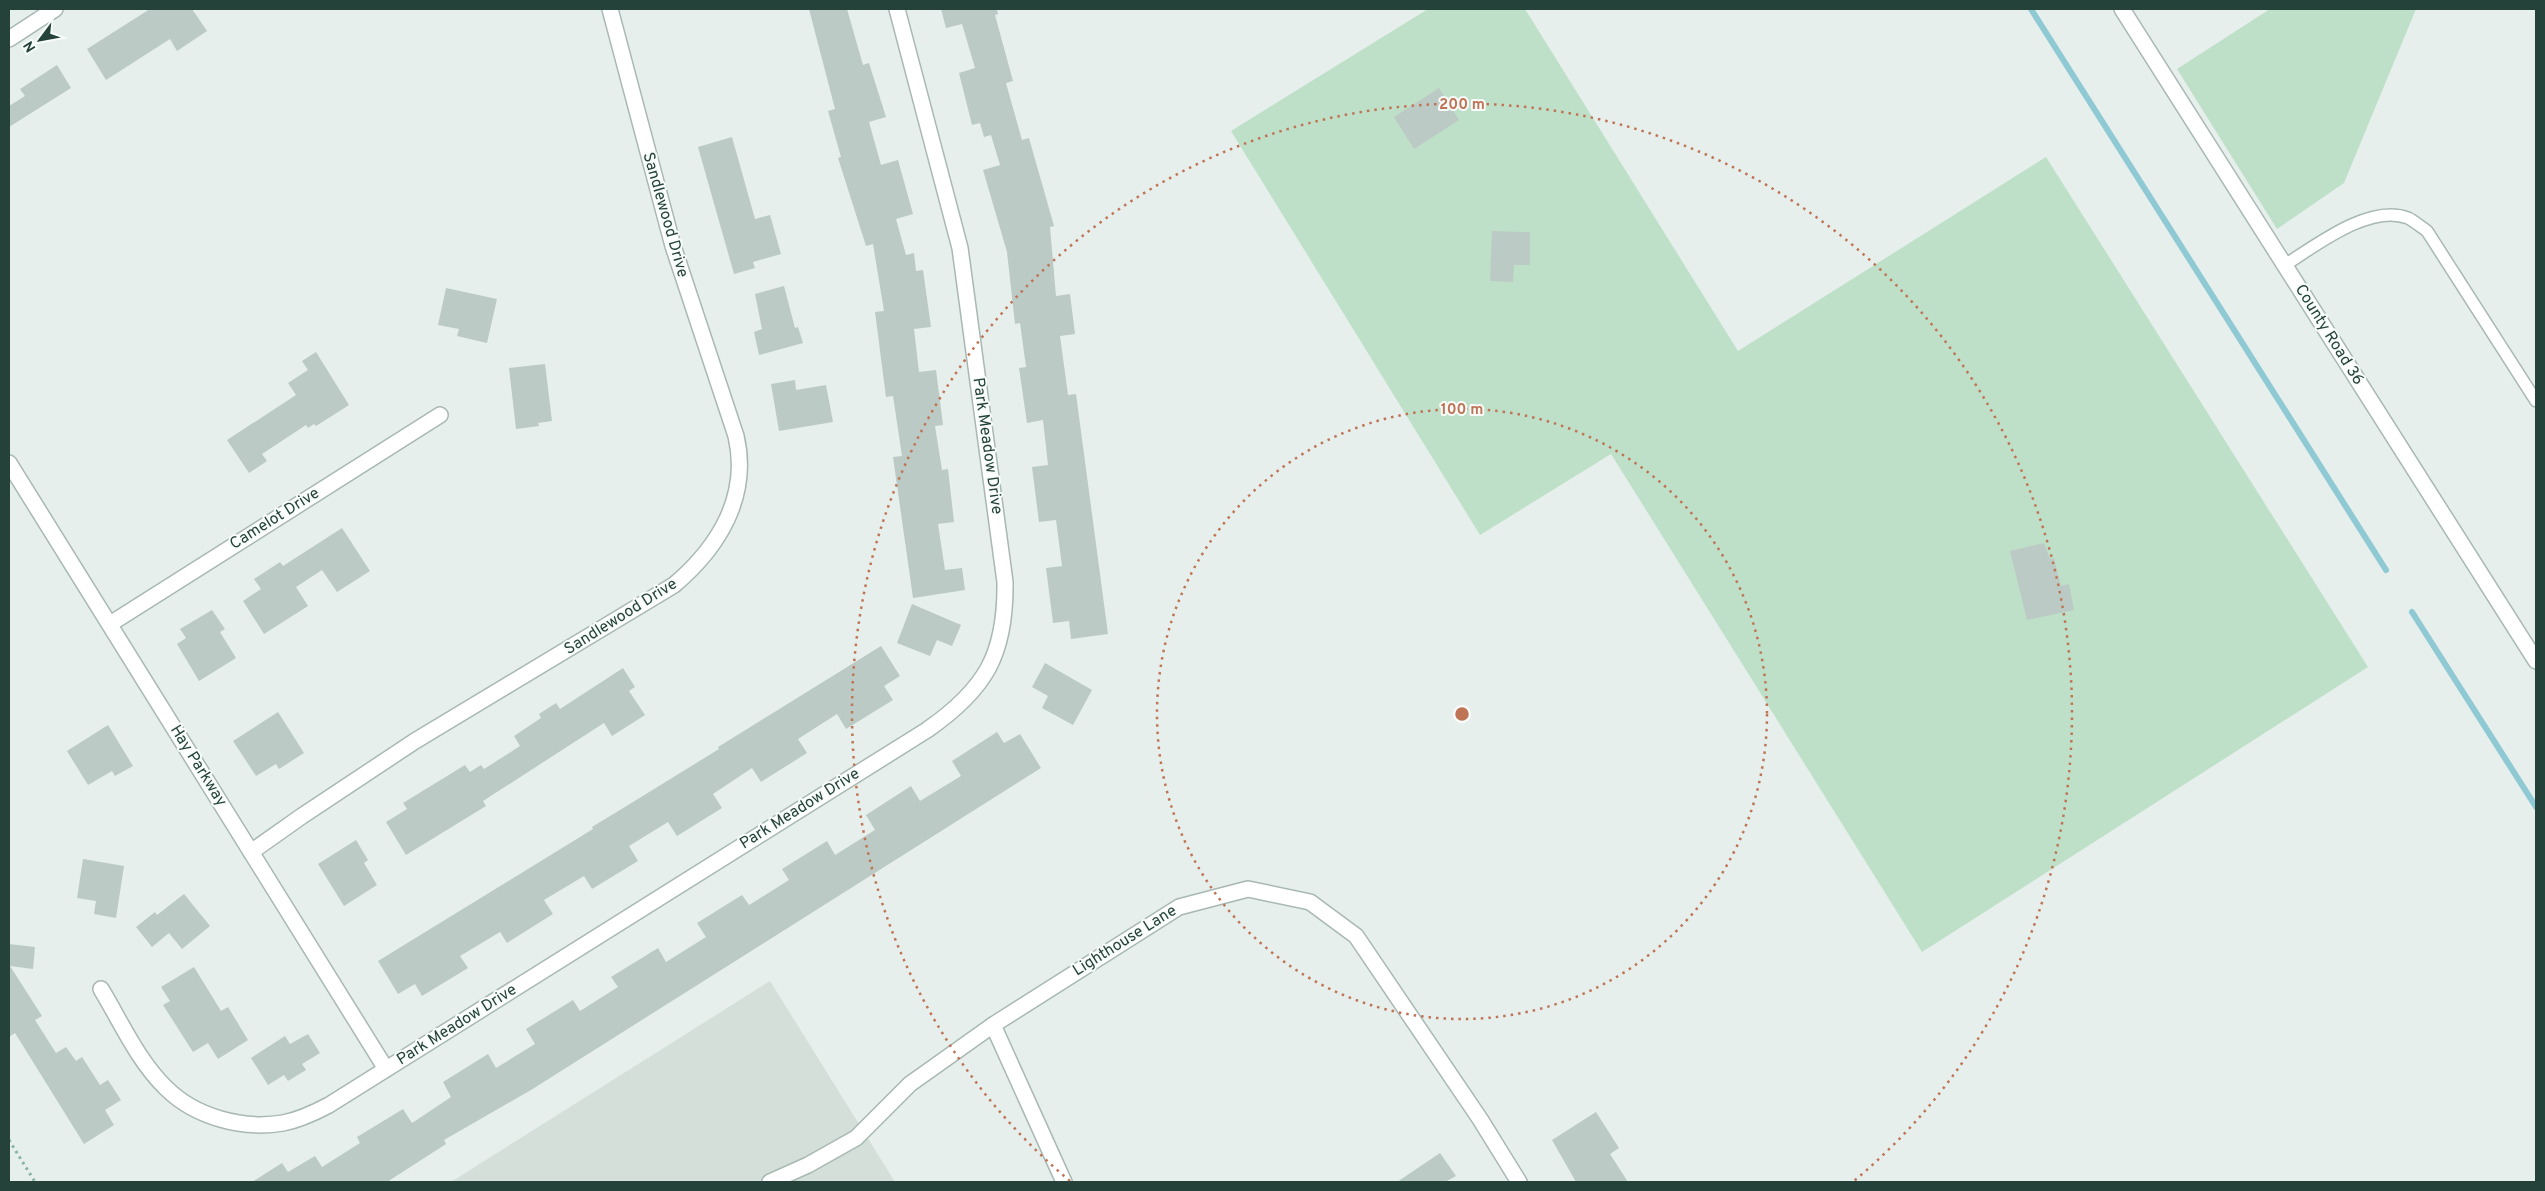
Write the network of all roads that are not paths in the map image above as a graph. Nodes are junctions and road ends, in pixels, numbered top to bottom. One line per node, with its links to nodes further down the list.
1 (55, 9): 5 (street)
2 (610, 9): 12 (street, Sandlewood Drive)
3 (897, 9): 15 (street, Park Meadow Drive)
4 (2122, 9): 6 (street, County Road 36)
5 (9, 38)
6 (2285, 265): 7 (lane); 11 (street, County Road 36)
7 (2536, 400)
8 (440, 415): 10 (street, Camelot Drive)
9 (9, 463): 10 (street, Hay Parkway)
10 (110, 624): 12 (street, Hay Parkway)
11 (2536, 661)
12 (252, 852): 15 (street, Hay Parkway)
13 (101, 989): 15 (street, Park Meadow Drive)
14 (993, 1025): 16 (street, Lighthouse Lane); 17 (street); 18 (street, Lighthouse Lane)
15 (386, 1069)
16 (770, 1182)
17 (1064, 1182)
18 (1519, 1182)

